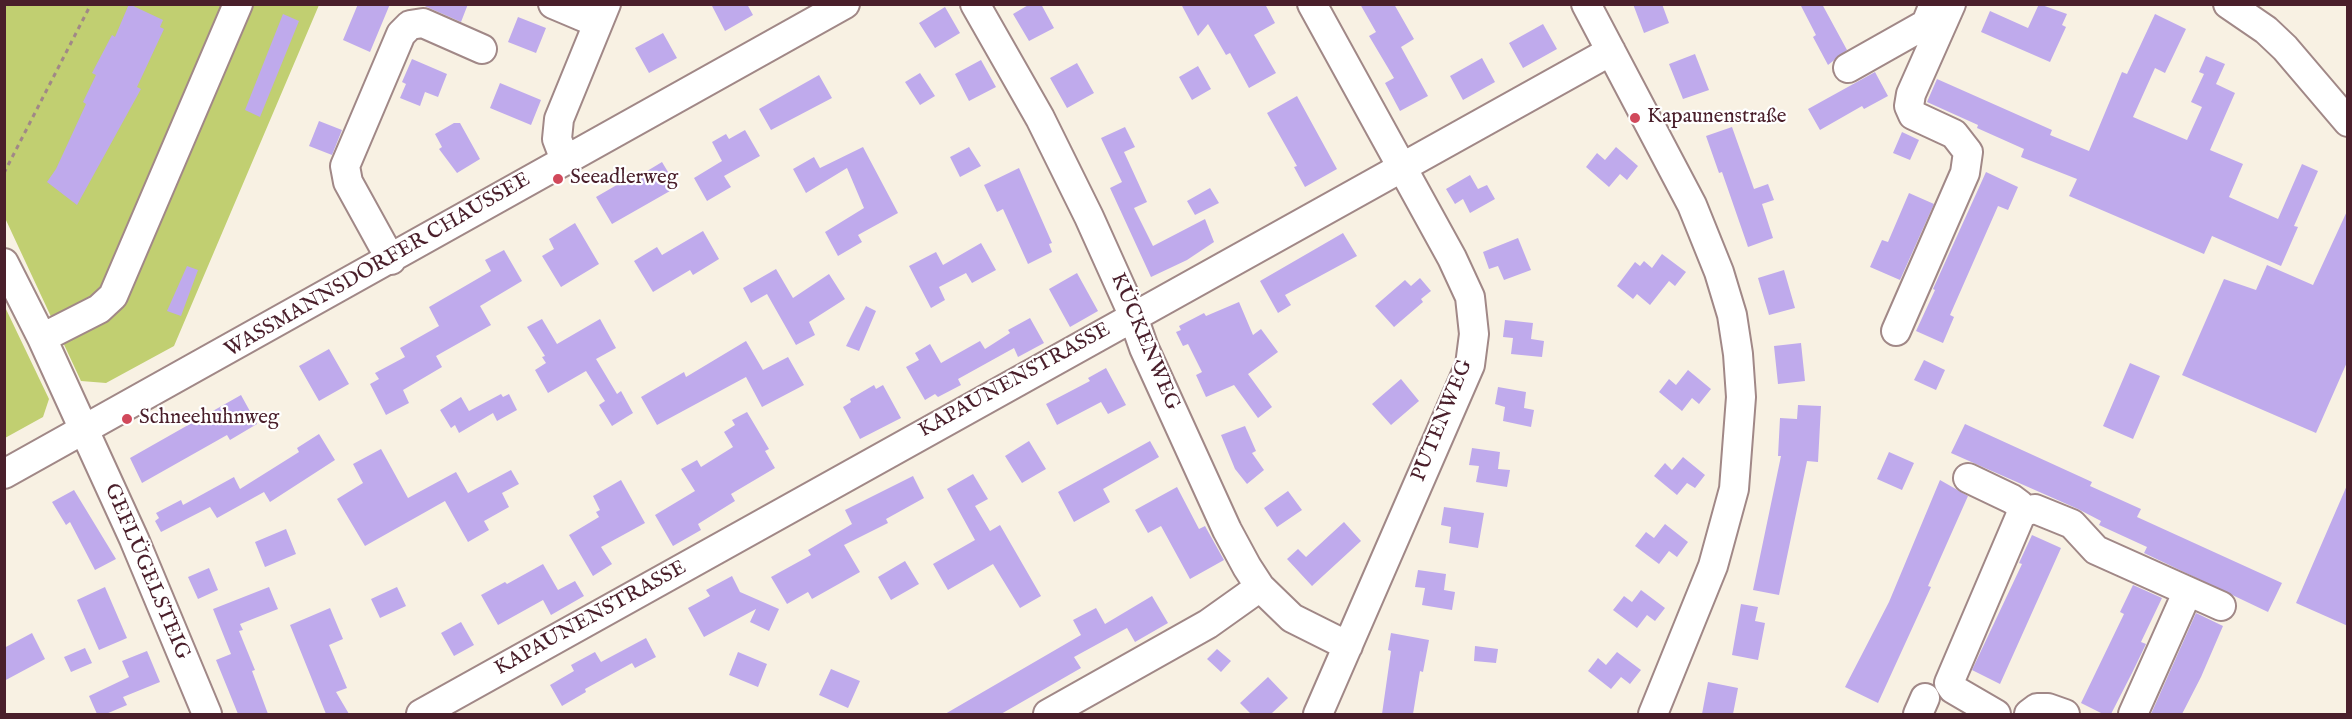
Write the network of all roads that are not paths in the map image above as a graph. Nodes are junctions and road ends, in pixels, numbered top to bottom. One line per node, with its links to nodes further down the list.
1 (238, 4): 22 (street)
2 (553, 4): 11 (street)
3 (626, 4): 16 (street)
4 (845, 4): 16 (street, WASSMANNSDORFER CHAUSSEE)
5 (975, 4): 20 (street, KÜCKENWEG)
6 (1312, 4): 17 (street, PUTENWEG)
7 (1586, 4): 13 (street)
8 (1934, 4): 14 (street)
9 (1951, 4): 21 (street)
10 (2228, 4): 15 (street)
11 (602, 14): 16 (street)
12 (482, 49): 18 (street)
13 (1611, 51): 17 (street, KAPAUNENSTRASSE); 35 (street)
14 (1848, 68)
15 (2348, 122)
16 (577, 153): 18 (street, WASSMANNSDORFER CHAUSSEE)
17 (1401, 167): 20 (street, KAPAUNENSTRASSE); 30 (street, PUTENWEG)
18 (391, 260): 23 (street, WASSMANNSDORFER CHAUSSEE)
19 (4, 263): 22 (street)
20 (1134, 315): 27 (street, KÜCKENWEG); 32 (street, KAPAUNENSTRASSE)
21 (1896, 331)
22 (42, 338): 23 (street)
23 (83, 431): 24 (street, WASSMANNSDORFER CHAUSSEE); 31 (street, GEFLÜGELSTEIG)
24 (4, 474)
25 (1968, 478): 26 (street)
26 (2022, 512): 28 (street); 36 (street)
27 (1260, 586): 30 (street, KÜCKENWEG); 33 (street)
28 (2187, 593): 29 (street); 39 (street)
29 (2222, 606)
30 (1348, 646): 34 (street, PUTENWEG)
31 (207, 714)
32 (421, 714)
33 (1048, 714)
34 (1318, 714)
35 (1653, 714)
36 (1996, 714)
37 (2029, 714): 38 (street)
38 (2065, 714)
39 (2133, 714)

